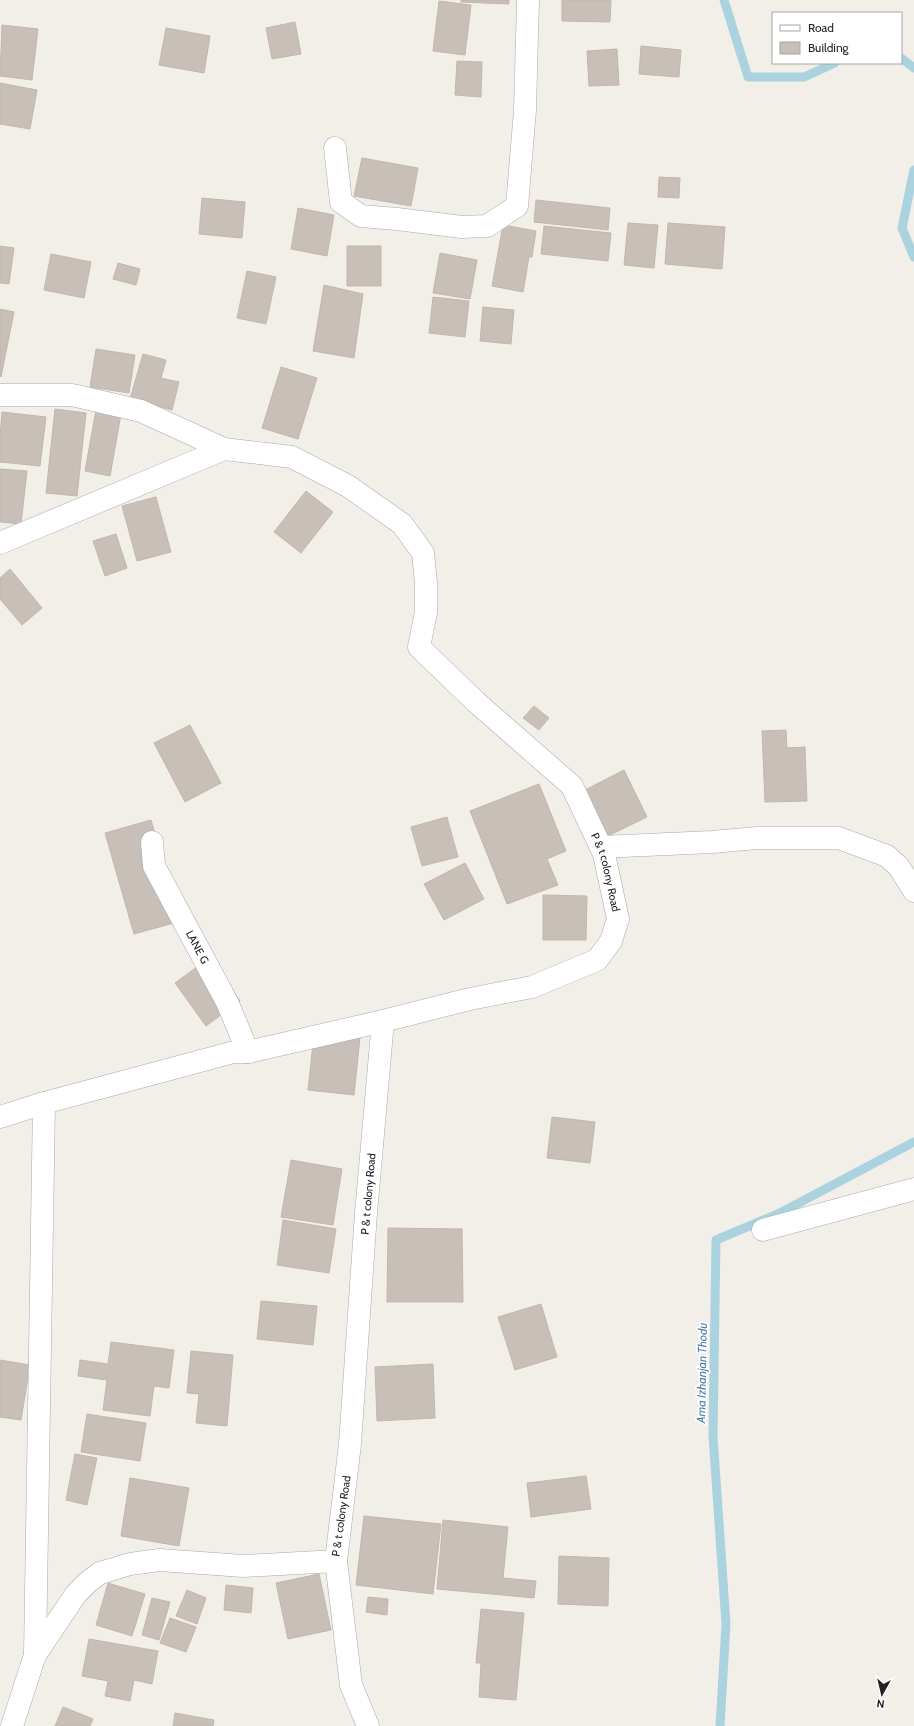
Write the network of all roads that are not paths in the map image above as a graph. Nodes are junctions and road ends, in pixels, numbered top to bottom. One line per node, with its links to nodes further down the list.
1 (528, 0): 2 (street)
2 (335, 148)
3 (0, 395): 4 (street)
4 (224, 449): 5 (street); 7 (street, P & t colony Road)
5 (0, 543)
6 (152, 842): 10 (street, LANE G)
7 (601, 847): 8 (street); 9 (street, P & t colony Road)
8 (914, 891)
9 (383, 1021): 10 (street); 15 (street, P & t colony Road)
10 (248, 1052): 11 (street)
11 (44, 1102): 12 (street); 16 (street)
12 (0, 1117)
13 (914, 1189): 14 (street)
14 (763, 1230)
15 (336, 1561): 16 (street, P & t colony Road); 18 (street)
16 (35, 1655): 17 (street, P & t colony Road)
17 (12, 1726)
18 (368, 1726)

